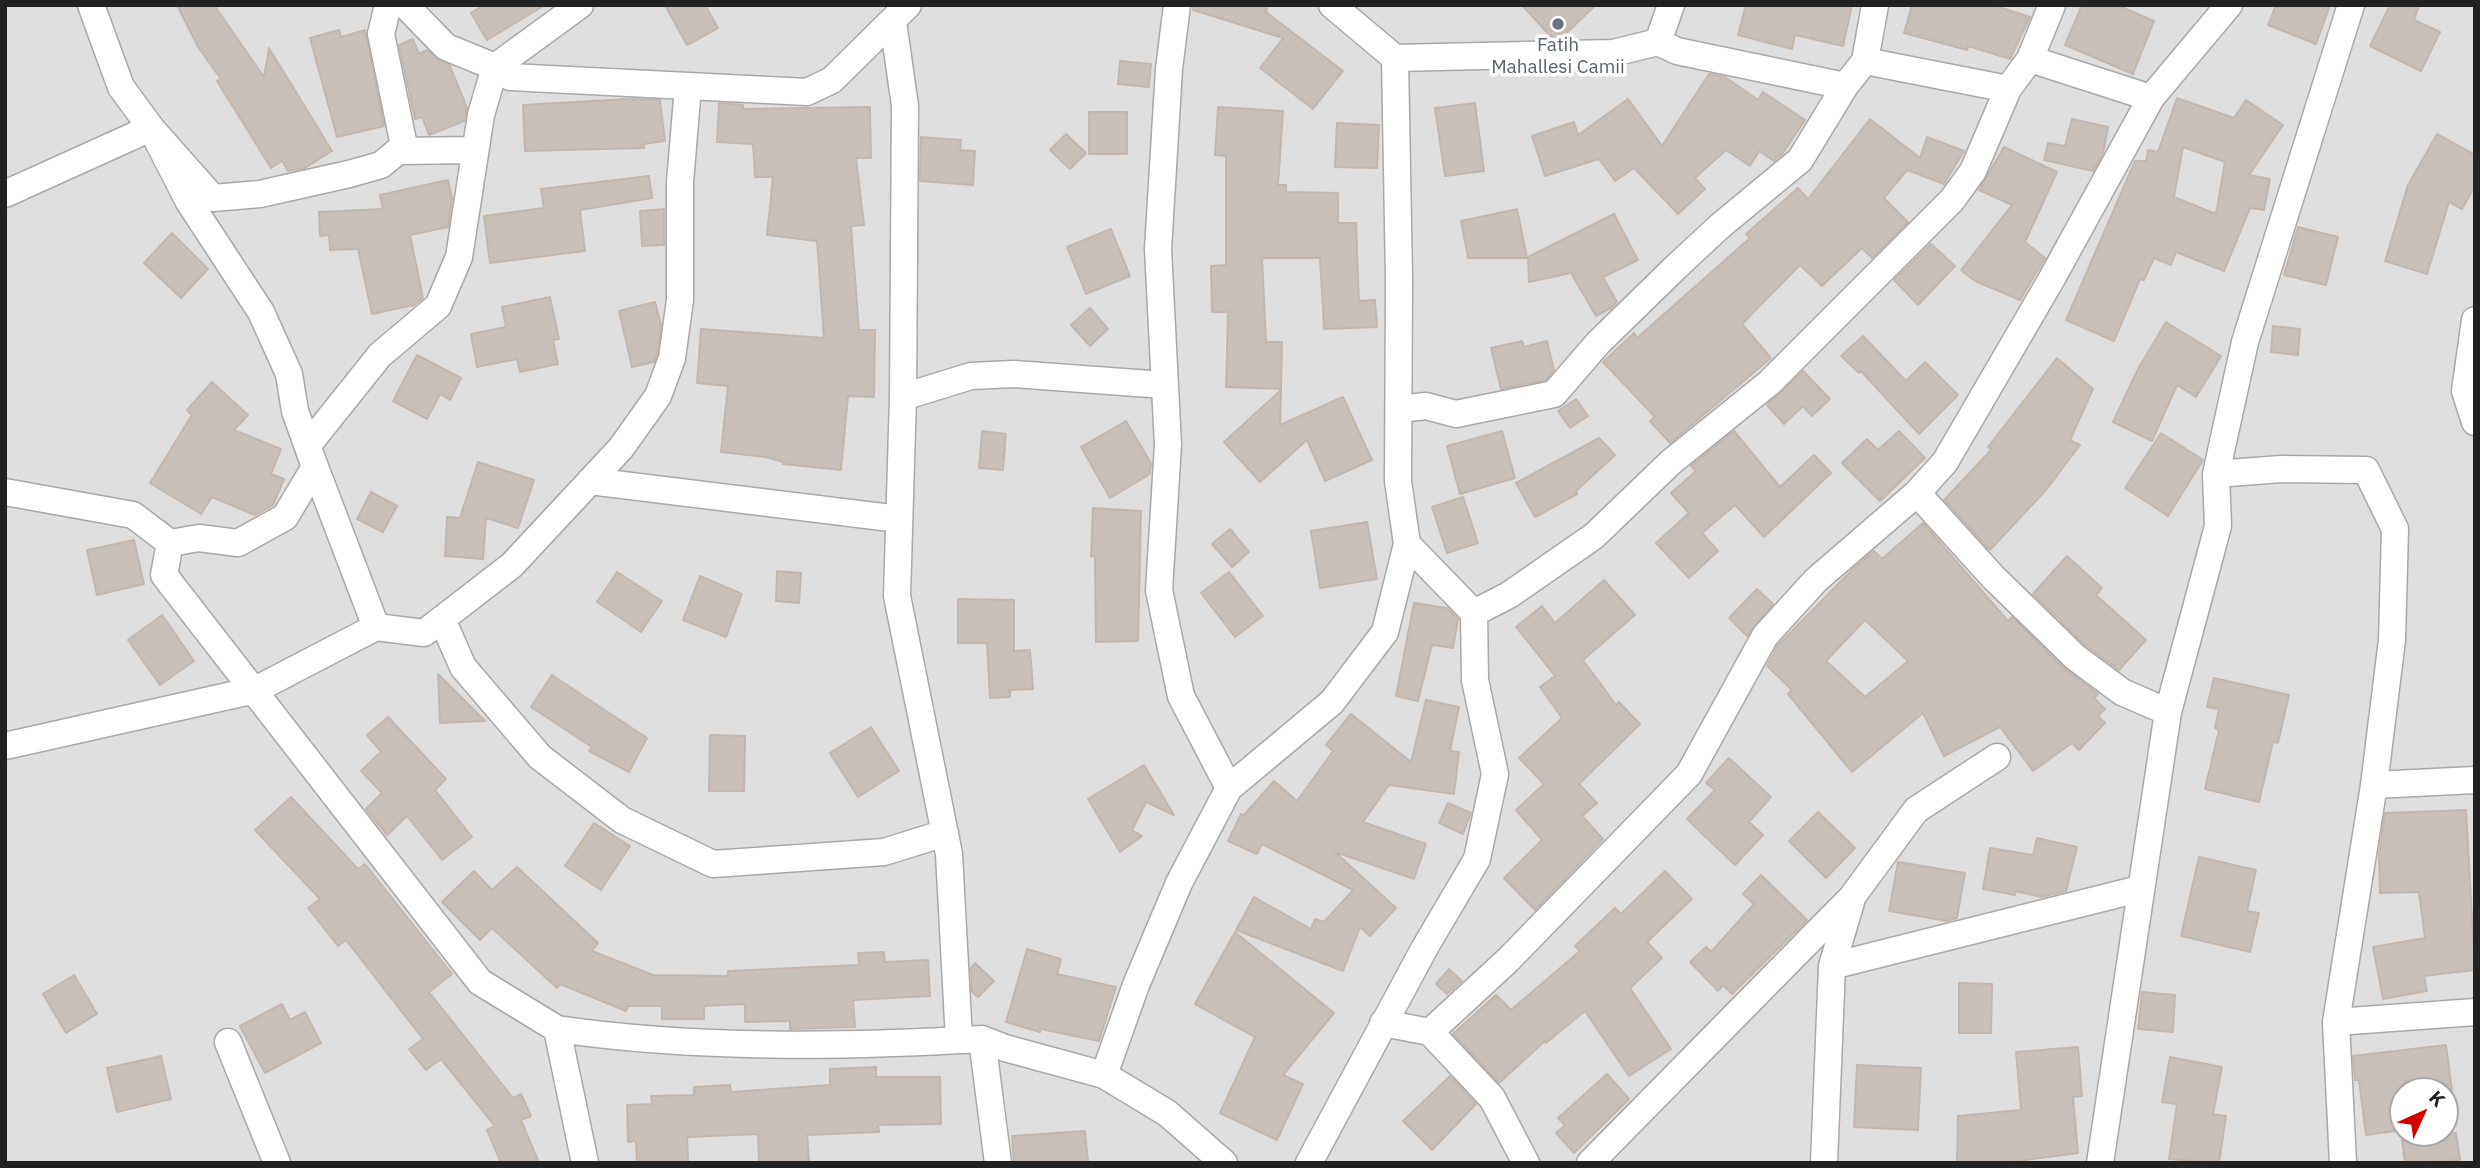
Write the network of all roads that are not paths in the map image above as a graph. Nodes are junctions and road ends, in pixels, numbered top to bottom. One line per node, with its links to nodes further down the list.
1 (91, 5): 22 (street)
2 (388, 5): 24 (street)
3 (405, 5): 17 (street)
4 (580, 5): 17 (street)
5 (1177, 5): 27 (street)
6 (1332, 5): 14 (street)
7 (1671, 5): 13 (street)
8 (1875, 5): 16 (street)
9 (2052, 5): 15 (street)
10 (2229, 5): 21 (street)
11 (2351, 5): 32 (street)
12 (900, 13): 18 (street); 28 (street)
13 (1658, 42): 14 (street); 19 (street)
14 (1395, 58): 29 (street)
15 (2030, 59): 20 (street); 21 (street)
16 (1865, 61): 19 (street); 20 (street)
17 (495, 67): 18 (street); 23 (street)
18 (688, 86): 33 (street)
19 (1845, 86): 29 (street)
20 (2008, 89): 39 (street)
21 (2151, 98): 35 (street)
22 (151, 128): 24 (street); 25 (street); 31 (street)
23 (474, 150): 24 (street); 31 (street)
24 (398, 151)
25 (5, 194)
26 (2475, 320): 30 (street)
27 (1164, 385): 28 (street); 48 (street)
28 (903, 397): 36 (street)
29 (1400, 409): 38 (street)
30 (2475, 422)
31 (312, 456): 37 (street); 41 (street)
32 (2216, 474): 43 (street); 47 (street)
33 (590, 481): 36 (street); 40 (street)
34 (5, 492): 37 (street)
35 (1917, 493): 43 (street); 57 (street)
36 (899, 519): 49 (street)
37 (170, 544): 42 (street)
38 (1407, 544): 39 (street); 48 (street)
39 (1474, 613): 54 (street)
40 (442, 619): 41 (street); 49 (street)
41 (376, 627): 42 (street)
42 (255, 690): 44 (street); 56 (street)
43 (2168, 712): 50 (street)
44 (5, 746)
45 (1997, 757): 51 (street)
46 (2475, 780): 47 (street)
47 (2374, 785): 55 (street)
48 (1229, 788): 60 (street)
49 (945, 834): 58 (street)
50 (2139, 889): 52 (street); 69 (street)
51 (1852, 897): 52 (street); 67 (street)
52 (1832, 966): 68 (street)
53 (2475, 1012): 55 (street)
54 (1383, 1023): 57 (street); 65 (street)
55 (2336, 1023): 70 (street)
56 (557, 1029): 58 (street); 62 (street)
57 (1430, 1032): 66 (street)
58 (971, 1039): 60 (street); 63 (street)
59 (228, 1042): 61 (street)
60 (1104, 1074): 64 (street)
61 (277, 1163)
62 (584, 1163)
63 (998, 1163)
64 (1224, 1163)
65 (1309, 1163)
66 (1526, 1163)
67 (1590, 1163)
68 (1824, 1163)
69 (2100, 1163)
70 (2343, 1163)

